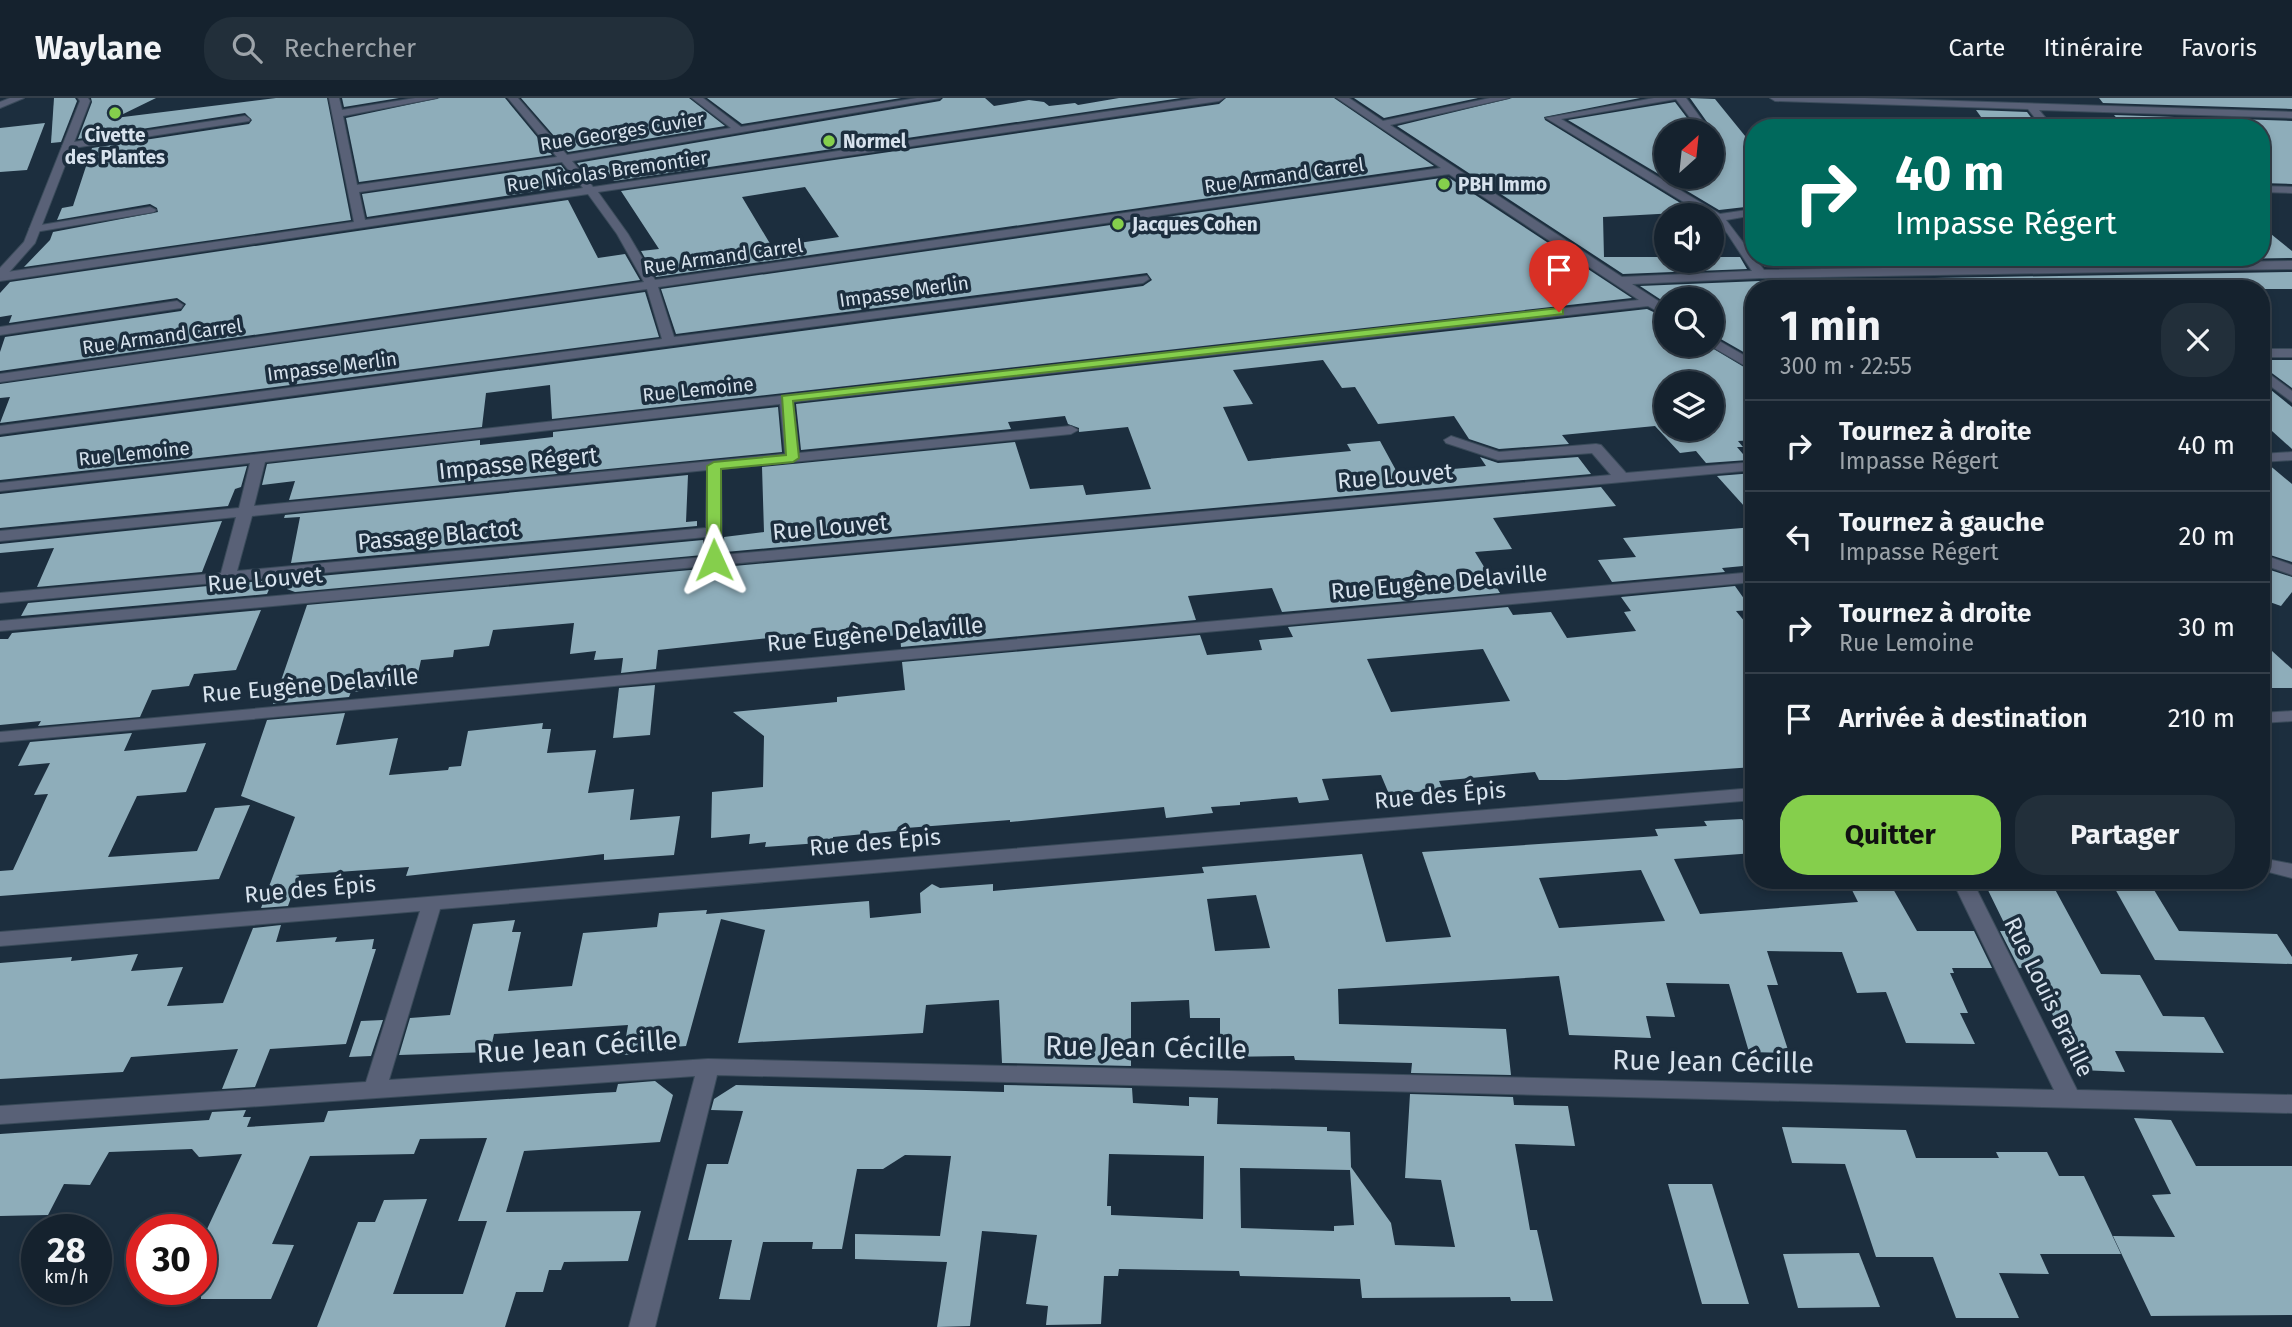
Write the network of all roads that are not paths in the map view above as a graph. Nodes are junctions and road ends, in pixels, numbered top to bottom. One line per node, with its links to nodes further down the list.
1 (19, 98): 15 (street)
2 (83, 98): 25 (street)
3 (334, 98): 18 (street)
4 (432, 98): 18 (street)
5 (513, 98): 26 (street)
6 (697, 98): 24 (street)
7 (936, 98): 24 (street, Rue Georges Cuvier)
8 (1219, 98): 31 (street, Rue Nicolas Bremontier)
9 (1342, 98): 23 (street)
10 (1504, 98): 23 (street)
11 (1672, 98): 32 (street)
12 (1681, 98): 21 (street)
13 (1775, 98): 16 (street)
14 (2183, 98): 17 (street)
15 (0, 105)
16 (2031, 107): 17 (street); 22 (street)
17 (2198, 112): 19 (street)
18 (338, 114): 28 (street)
19 (2292, 115)
20 (245, 119): 25 (street)
21 (1696, 119)
22 (2041, 119)
23 (1382, 124): 27 (street)
24 (739, 130): 26 (street, Rue Georges Cuvier)
25 (67, 146): 38 (street)
26 (563, 159): 28 (street, Rue Georges Cuvier); 31 (street)
27 (1451, 170): 47 (street); 48 (street, Rue Armand Carrel)
28 (354, 189): 36 (street)
29 (2270, 189): 30 (street)
30 (2292, 190)
31 (591, 191): 36 (street, Rue Nicolas Bremontier); 48 (street)
32 (1693, 203)
33 (150, 210): 38 (street)
34 (1745, 214): 35 (street)
35 (1724, 217)
36 (360, 224): 45 (street, Rue Nicolas Bremontier)
37 (1724, 224): 39 (street)
38 (35, 229): 45 (street)
39 (1745, 252)
40 (2270, 264): 41 (street)
41 (2292, 265)
42 (1755, 266): 44 (street)
43 (2031, 266): 44 (street)
44 (1760, 274): 47 (street)
45 (0, 276)
46 (1143, 279): 53 (street, Impasse Merlin)
47 (1621, 281): 49 (street)
48 (652, 285): 53 (street); 58 (street, Rue Armand Carrel)
49 (1650, 302): 50 (street); 60 (street, Rue Lemoine)
50 (1654, 304)
51 (177, 305): 52 (street)
52 (0, 331)
53 (670, 341): 62 (street, Impasse Merlin)
54 (1724, 348): 57 (street)
55 (2270, 353): 56 (street)
56 (2292, 353)
57 (1745, 361)
58 (0, 378)
59 (2270, 380): 61 (street)
60 (786, 398): 66 (street, Rue Lemoine); 67 (street)
61 (2292, 398)
62 (0, 430)
63 (1071, 430): 67 (street, Impasse Régert)
64 (1451, 440): 71 (street, Rue Louvet)
65 (2292, 457): 68 (street)
66 (259, 458): 72 (street, Rue Lemoine); 73 (street)
67 (793, 458): 69 (street, Impasse Régert)
68 (2270, 458)
69 (714, 466): 73 (street, Impasse Régert); 74 (street)
70 (1745, 467): 71 (street, Rue Louvet)
71 (1622, 478): 76 (street, Rue Louvet)
72 (0, 487)
73 (247, 512): 75 (street, Impasse Régert); 79 (street)
74 (714, 532): 76 (street); 79 (street, Passage Blactot)
75 (0, 536)
76 (714, 560): 82 (street, Rue Louvet)
77 (2270, 562): 78 (street)
78 (2292, 570)
79 (228, 577): 81 (street, Passage Blactot)
80 (1745, 578): 85 (street, Rue Eugène Delaville)
81 (0, 598)
82 (0, 626)
83 (2292, 716): 84 (street)
84 (2270, 717)
85 (0, 737)
86 (1745, 795): 90 (street, Rue des Épis)
87 (2270, 866): 88 (street)
88 (2292, 871)
89 (1966, 889): 94 (street, Rue Louis Braille)
90 (432, 904): 91 (street, Rue des Épis); 93 (street)
91 (0, 939)
92 (708, 1067): 93 (street, Rue Jean Cécille); 94 (street, Rue Jean Cécille); 97 (street)
93 (375, 1090): 96 (street, Rue Jean Cécille)
94 (2070, 1099): 95 (street, Rue Jean Cécille)
95 (2292, 1104)
96 (0, 1115)
97 (642, 1327)

